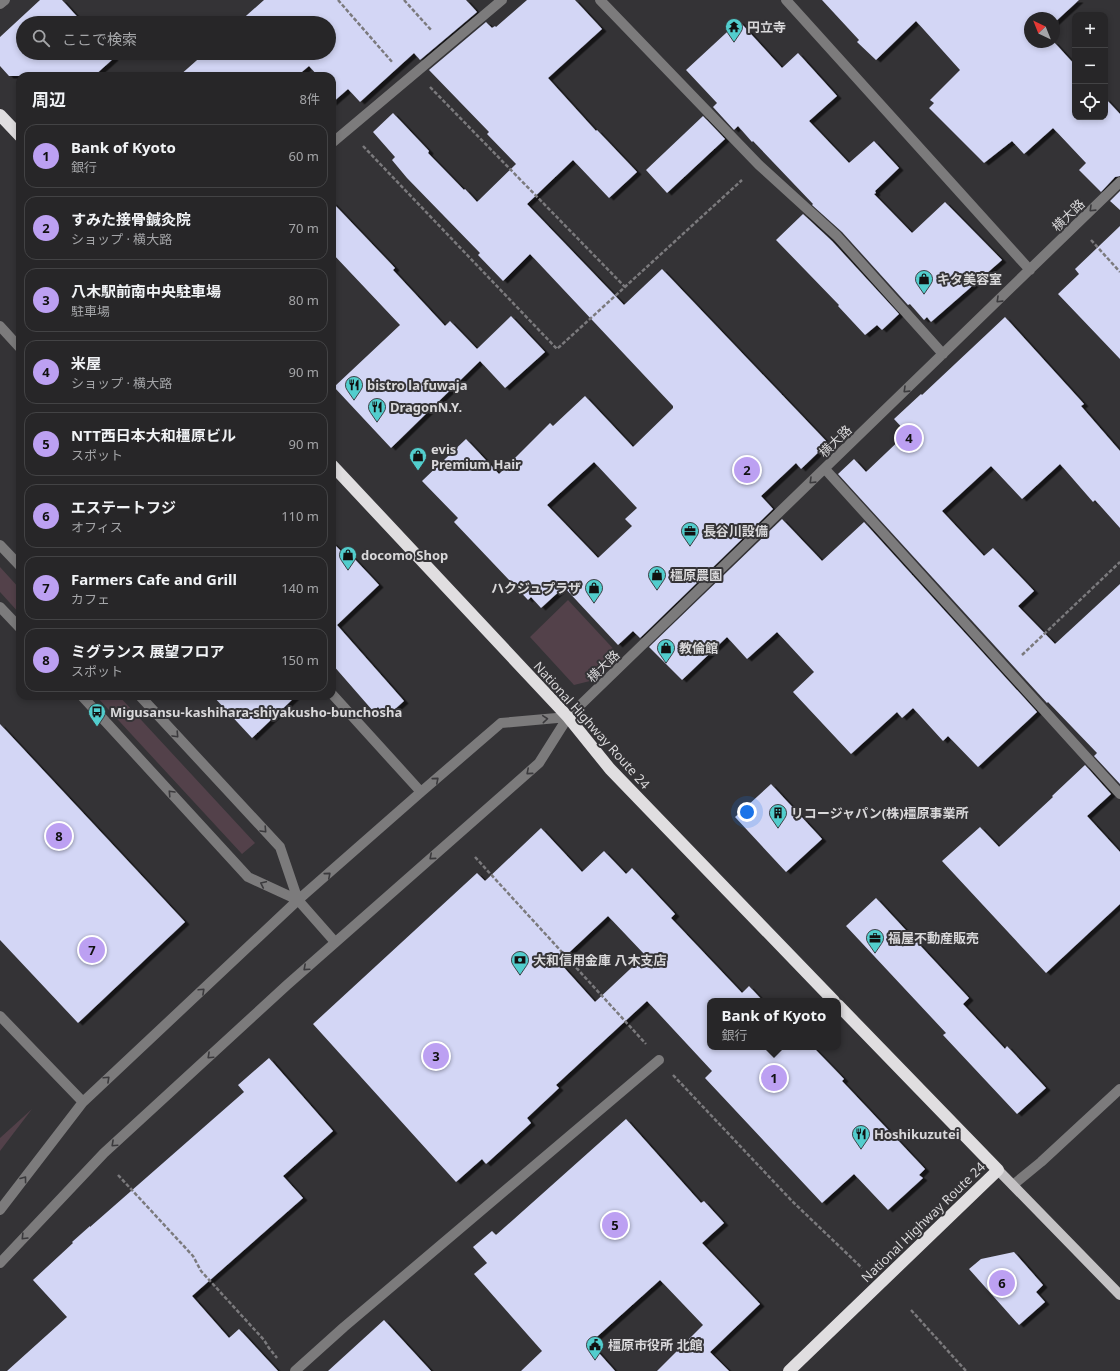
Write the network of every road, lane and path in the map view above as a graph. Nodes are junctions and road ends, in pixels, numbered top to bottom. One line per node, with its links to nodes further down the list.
1 (5, 0): 7 (street)
2 (338, 0): 10 (path)
3 (404, 0): 8 (path)
4 (502, 0): 8 (street)
5 (600, 0): 15 (street)
6 (786, 0): 18 (street)
7 (0, 4)
8 (447, 47): 9 (street)
9 (416, 72): 10 (street); 20 (path)
10 (408, 80): 12 (street)
11 (0, 115): 13 (highway)
12 (348, 130): 14 (street); 20 (path)
13 (16, 132)
14 (336, 140)
15 (759, 165): 20 (path); 23 (street)
16 (1120, 182): 17 (street, 横大路, one-way to 17)
17 (1077, 224): 18 (street, 横大路); 19 (path)
18 (1030, 270): 23 (street, 横大路, one-way to 23)
19 (1120, 272)
20 (625, 287)
21 (0, 326): 22 (street)
22 (16, 344)
23 (943, 354): 25 (street, 横大路, one-way to 25)
24 (336, 469): 35 (highway, National Highway Route 24)
25 (825, 469): 35 (street, 横大路, one-way to 35); 37 (street)
26 (0, 545): 27 (street)
27 (16, 562)
28 (1120, 562): 31 (path)
29 (0, 607): 30 (street)
30 (16, 624)
31 (1019, 659)
32 (336, 698): 36 (street)
33 (86, 700): 38 (street, one-way to 33)
34 (144, 700): 38 (street, one-way to 38)
35 (568, 717): 36 (street, one-way to 35); 39 (street, 横大路, one-way to 39); 40 (highway, National Highway Route 24)
36 (421, 792): 38 (street, one-way to 36)
37 (1120, 794)
38 (298, 900): 39 (street); 45 (street, one-way to 38)
39 (335, 942): 50 (street, 横大路, one-way to 50)
40 (831, 998)
41 (841, 1008): 46 (highway, National Highway Route 24)
42 (0, 1016): 45 (street)
43 (659, 1060): 54 (street)
44 (1120, 1089): 48 (street)
45 (82, 1102): 49 (street, one-way to 45)
46 (998, 1170): 48 (main road); 55 (highway, National Highway Route 24)
47 (118, 1175): 53 (path)
48 (1013, 1185): 51 (main road)
49 (0, 1210)
50 (0, 1263)
51 (1120, 1295)
52 (911, 1310): 56 (path)
53 (278, 1359)
54 (295, 1371)
55 (789, 1371)
56 (966, 1371)

